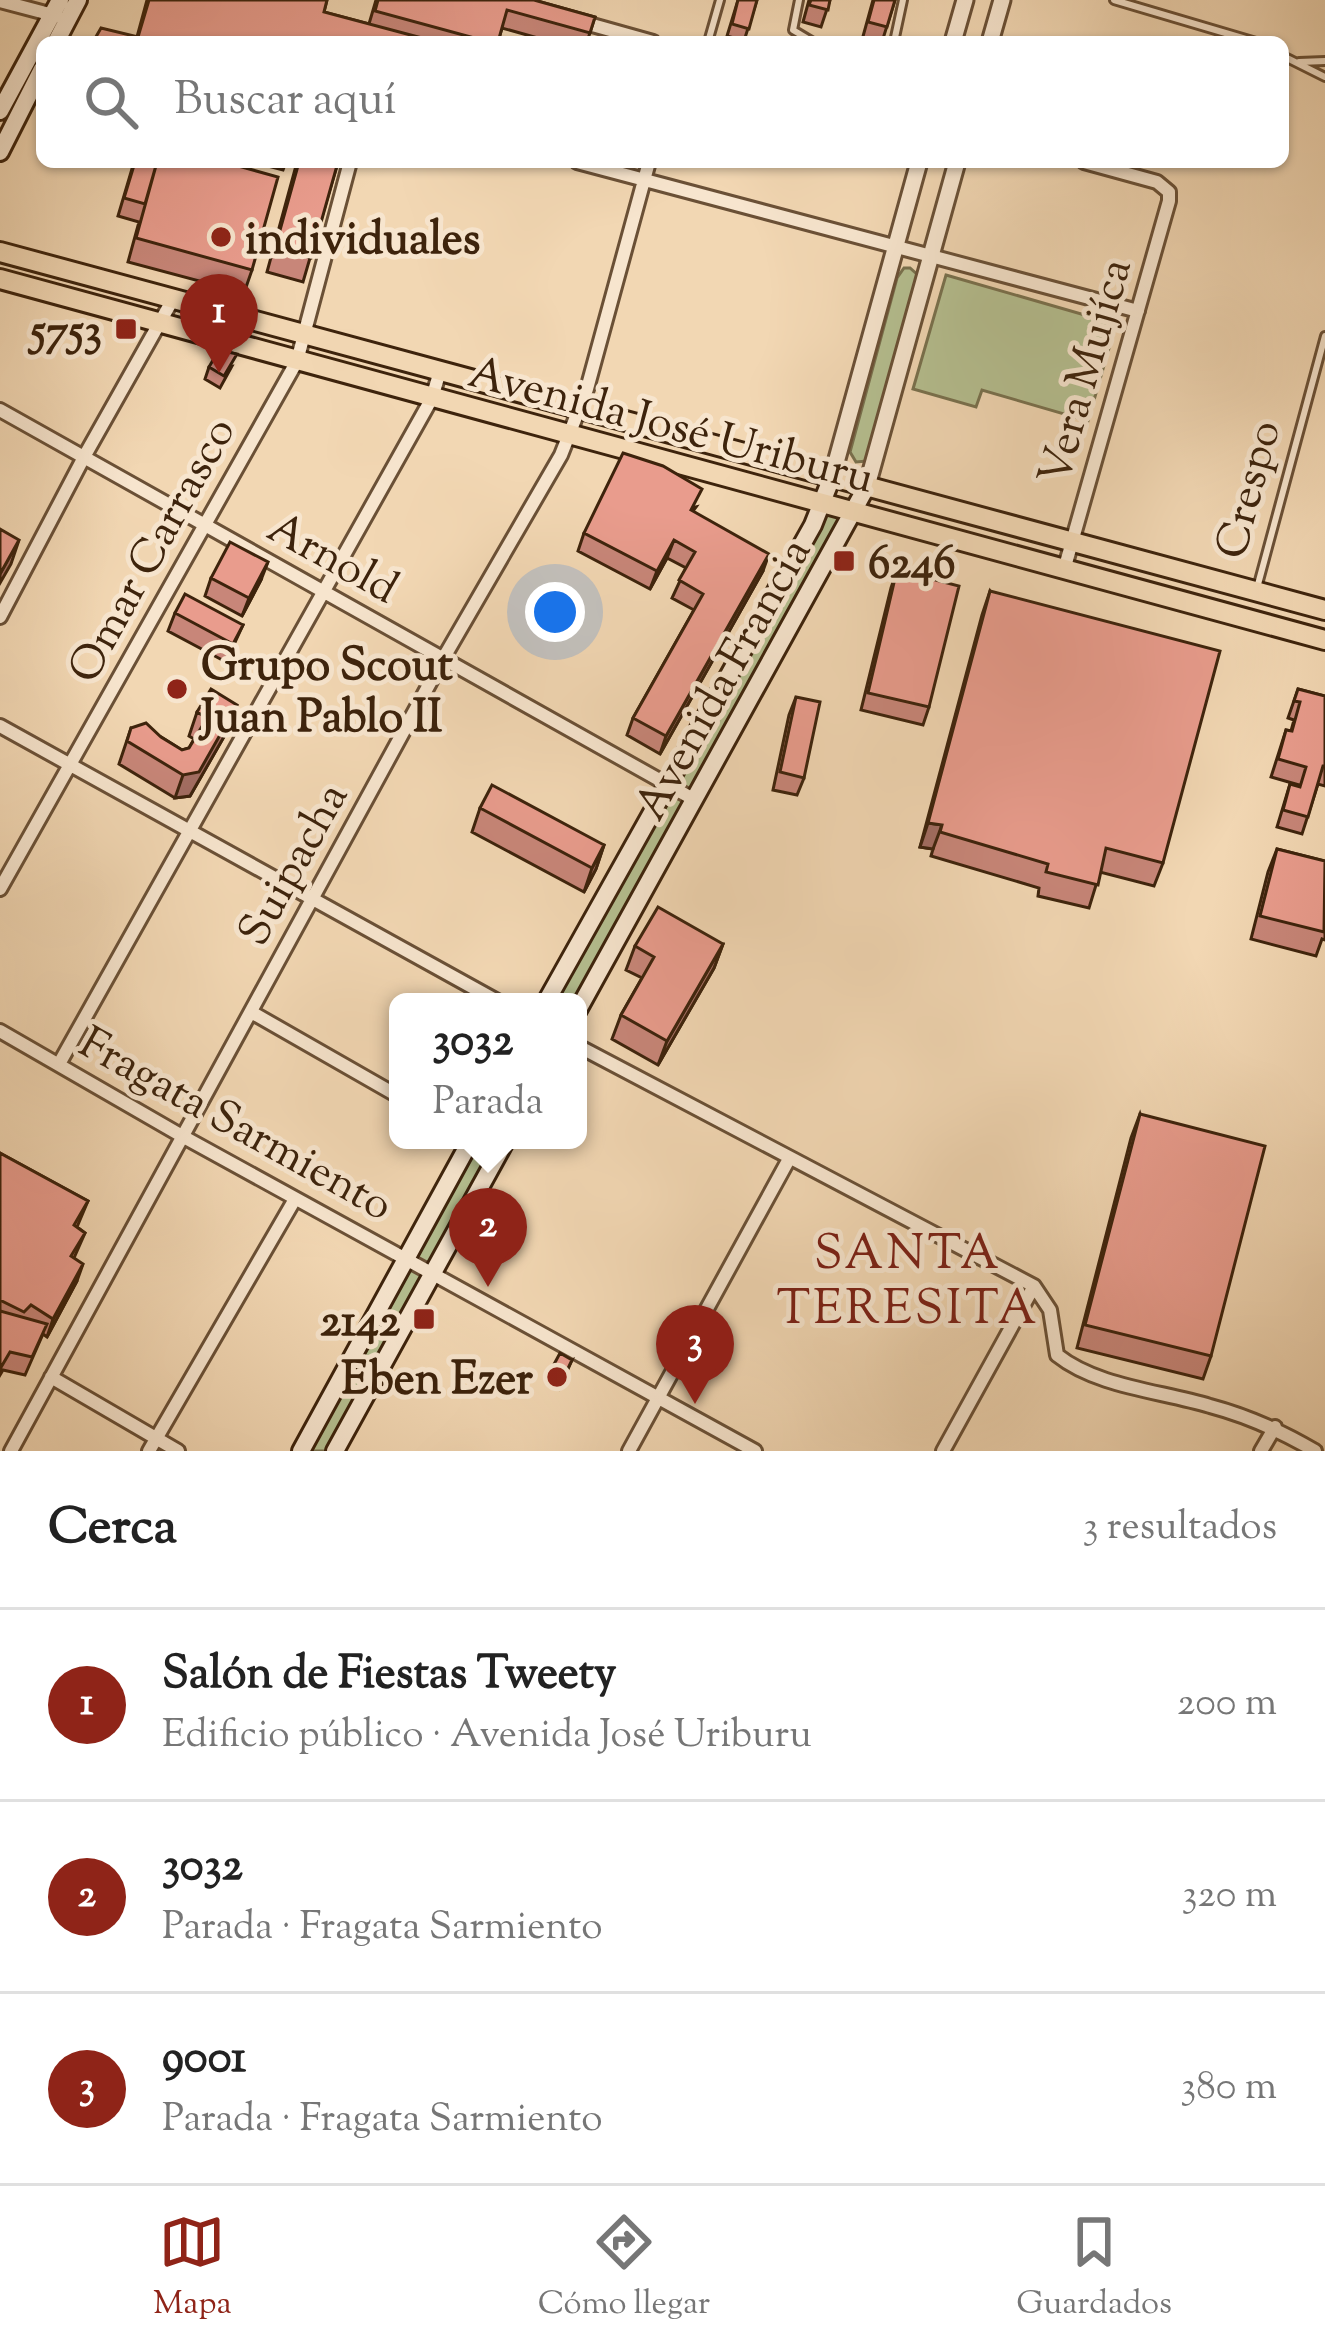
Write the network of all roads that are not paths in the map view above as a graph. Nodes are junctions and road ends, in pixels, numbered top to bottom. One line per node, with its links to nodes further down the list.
1 (77, 0): 9 (main road)
2 (720, 0): 12 (lane)
3 (799, 0): 13 (lane)
4 (903, 0): 14 (lane)
5 (965, 0): 15 (street)
6 (1002, 0): 16 (street)
7 (1114, 0): 17 (lane)
8 (0, 1): 9 (street)
9 (60, 11)
10 (566, 18): 11 (street)
11 (631, 36)
12 (710, 36)
13 (803, 36)
14 (894, 36)
15 (955, 36)
16 (992, 36)
17 (1236, 36)
18 (36, 51): 24 (main road)
19 (1289, 59): 21 (lane)
20 (1325, 61): 21 (lane)
21 (1296, 62): 22 (lane)
22 (1325, 77)
23 (36, 81): 25 (main road)
24 (0, 111)
25 (0, 152)
26 (348, 168): 40 (street, Omar Carrasco)
27 (599, 168): 32 (street)
28 (647, 168): 32 (street, Suipacha)
29 (917, 168): 33 (street, Avenida Francia)
30 (955, 168): 35 (street, Avenida Francia)
31 (1106, 168): 38 (street, Vera Mujíca)
32 (644, 180): 33 (street); 45 (street, Suipacha)
33 (895, 247): 35 (street); 49 (street, Avenida Francia)
34 (0, 252): 37 (main road, Avenida José Uriburu)
35 (932, 256): 38 (street); 50 (street, Avenida Francia)
36 (0, 279): 39 (main road, Avenida José Uriburu)
37 (173, 299): 39 (street); 40 (main road, Avenida José Uriburu)
38 (1138, 311): 54 (street, Vera Mujíca)
39 (160, 323): 42 (main road, Avenida José Uriburu); 48 (street)
40 (304, 334): 42 (street, Omar Carrasco); 43 (main road, Avenida José Uriburu)
41 (1325, 336): 56 (lane, Crespo)
42 (297, 361): 44 (main road, Avenida José Uriburu); 53 (street, Omar Carrasco)
43 (440, 371): 44 (street); 45 (main road, Avenida José Uriburu)
44 (432, 398): 47 (main road, Avenida José Uriburu); 57 (street)
45 (580, 409): 47 (street, Suipacha); 49 (main road, Avenida José Uriburu)
46 (0, 410): 48 (street, Arnold)
47 (569, 435): 51 (main road, Avenida José Uriburu); 62 (street, Suipacha)
48 (84, 457): 53 (street, Arnold); 59 (street)
49 (832, 477): 50 (main road, Avenida José Uriburu); 51 (main road, Avenida Francia)
50 (867, 486): 52 (main road, Avenida Francia); 54 (main road, Avenida José Uriburu)
51 (822, 505): 52 (main road, Avenida José Uriburu); 65 (main road, Avenida Francia)
52 (854, 513): 55 (main road, Avenida José Uriburu); 66 (main road, Avenida Francia)
53 (205, 524): 57 (street, Arnold); 64 (street, Omar Carrasco)
54 (1072, 542): 55 (street, Vera Mujíca); 56 (main road, Avenida José Uriburu)
55 (1064, 570): 60 (main road, Avenida José Uriburu)
56 (1256, 591): 58 (main road, Avenida José Uriburu); 60 (street)
57 (324, 592): 62 (street, Arnold); 67 (street)
58 (1325, 610)
59 (0, 617)
60 (1248, 619): 61 (main road, Avenida José Uriburu)
61 (1325, 640)
62 (443, 658): 65 (street, Arnold); 69 (street, Suipacha)
63 (0, 726): 64 (street)
64 (70, 766): 67 (street); 68 (street, Omar Carrasco)
65 (665, 784): 66 (street, Arnold); 71 (main road, Avenida Francia)
66 (695, 800): 72 (main road, Avenida Francia)
67 (191, 833): 69 (street); 76 (street)
68 (0, 889)
69 (312, 899): 70 (street); 73 (street, Suipacha)
70 (483, 993)
71 (551, 993)
72 (587, 994)
73 (251, 1012): 77 (street); 78 (street, Suipacha)
74 (0, 1031): 76 (street, Fragata Sarmiento)
75 (587, 1051): 81 (street)
76 (59, 1064): 78 (street, Fragata Sarmiento)
77 (389, 1091)
78 (182, 1136): 82 (street, Fragata Sarmiento); 86 (street, Suipacha)
79 (466, 1149): 83 (main road)
80 (501, 1149): 84 (main road)
81 (789, 1160): 85 (street); 87 (street)
82 (295, 1199): 83 (street, Fragata Sarmiento); 89 (street)
83 (407, 1258): 84 (street, Fragata Sarmiento); 92 (main road)
84 (433, 1272): 87 (street, Fragata Sarmiento); 93 (main road)
85 (1034, 1286): 88 (street); 96 (street)
86 (51, 1377): 89 (street); 90 (street, Suipacha)
87 (657, 1400): 94 (street); 95 (street, Fragata Sarmiento)
88 (1275, 1427): 97 (street); 98 (street)
89 (152, 1445): 91 (street)
90 (11, 1451)
91 (178, 1451)
92 (301, 1451)
93 (335, 1451)
94 (629, 1451)
95 (754, 1451)
96 (944, 1451)
97 (1262, 1451)
98 (1315, 1451)

